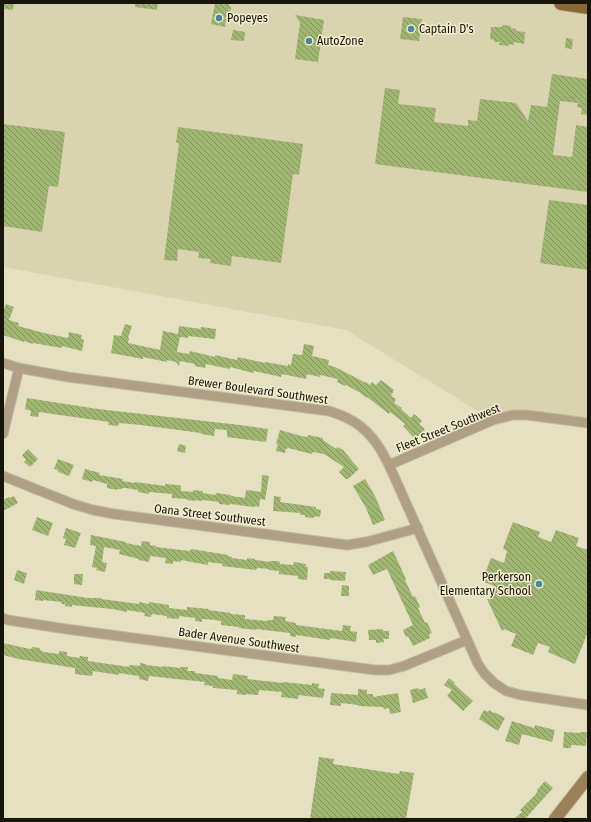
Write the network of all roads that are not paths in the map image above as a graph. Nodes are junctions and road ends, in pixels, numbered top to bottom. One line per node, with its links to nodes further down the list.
1 (561, 3): 2 (main road)
2 (588, 6)
3 (3, 363): 4 (street, Brewer Boulevard Southwest)
4 (19, 368): 6 (street); 7 (street, Brewer Boulevard Southwest)
5 (588, 423): 7 (street, Fleet Street Southwest)
6 (3, 434)
7 (389, 465): 9 (street, Brewer Boulevard Southwest)
8 (3, 476): 9 (street, Oana Street Southwest)
9 (418, 528): 11 (street, Brewer Boulevard Southwest)
10 (3, 618): 11 (street, Bader Avenue Southwest)
11 (467, 640): 12 (street, Brewer Boulevard Southwest)
12 (588, 705)
13 (588, 777): 14 (street)
14 (555, 819)

